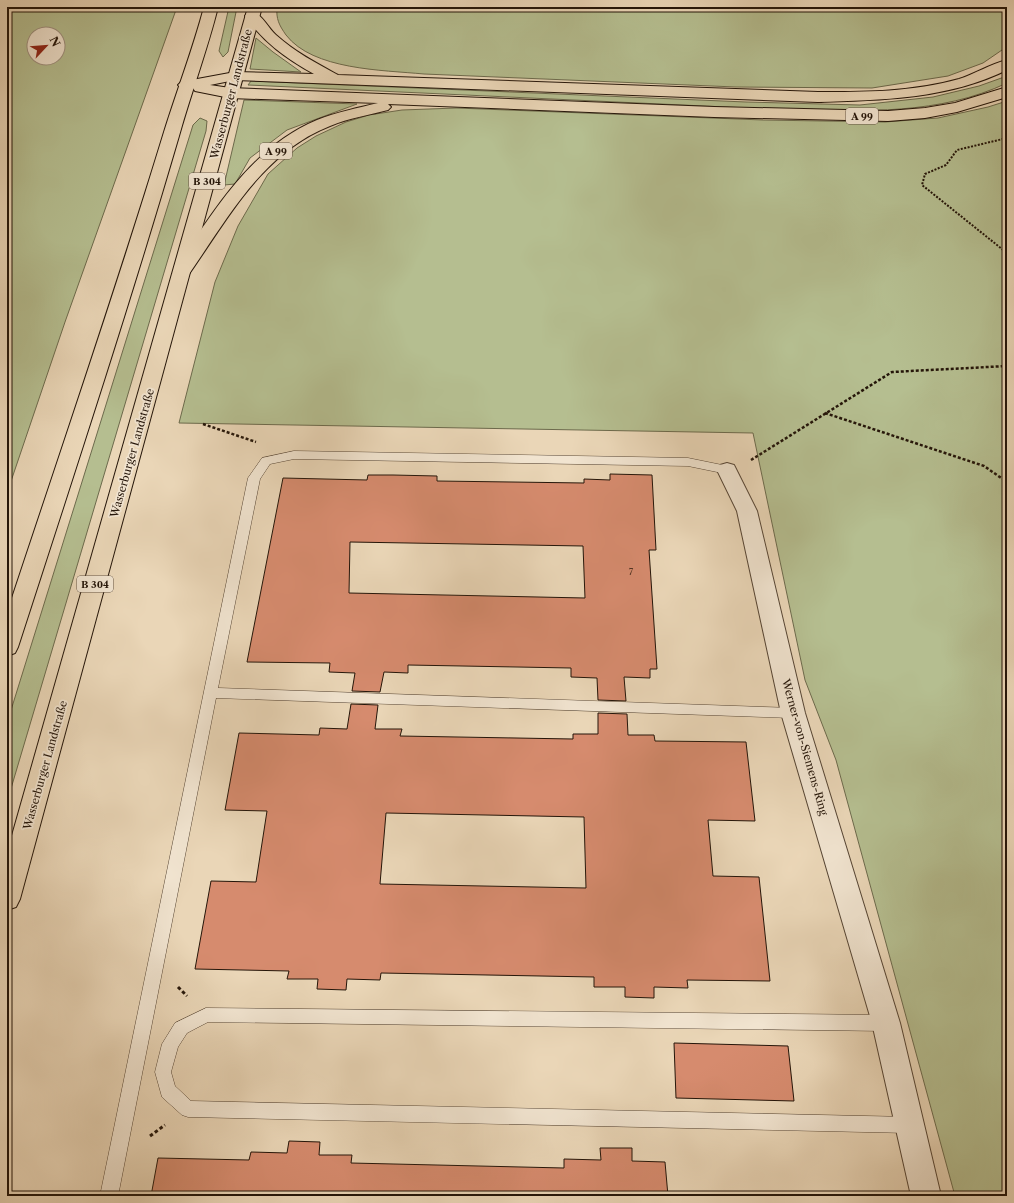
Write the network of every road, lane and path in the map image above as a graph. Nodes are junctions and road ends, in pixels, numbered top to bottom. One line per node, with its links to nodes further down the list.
1 (211, 7): 6 (main road)
2 (253, 12): 4 (main road, Wasserburger Landstraße / B 304); 5 (main road)
3 (1007, 64): 5 (main road)
4 (235, 76): 5 (main road); 6 (main road); 8 (main road, Wasserburger Landstraße / B 304)
5 (338, 81)
6 (186, 85): 8 (main road, A 99); 19 (main road)
7 (1007, 92): 9 (main road, A 99)
8 (230, 93): 9 (main road, A 99); 12 (main road, Wasserburger Landstraße / B 304)
9 (416, 100): 12 (main road, A 99)
10 (1007, 138): 11 (path)
11 (1007, 253)
12 (183, 270): 22 (main road, Wasserburger Landstraße / B 304)
13 (1007, 366): 14 (path)
14 (825, 413): 17 (path); 18 (path)
15 (203, 424): 16 (path)
16 (294, 455): 17 (lane); 20 (lane)
17 (727, 470): 21 (street, Werner-von-Siemens-Ring)
18 (1007, 482)
19 (7, 647)
20 (212, 692): 21 (lane); 23 (lane)
21 (793, 713): 25 (street, Werner-von-Siemens-Ring)
22 (7, 898)
23 (153, 978): 24 (path); 28 (lane)
24 (206, 1015): 25 (lane); 26 (lane)
25 (886, 1023): 27 (street, Werner-von-Siemens-Ring)
26 (188, 1109): 27 (lane); 28 (path)
27 (910, 1125): 30 (street, Werner-von-Siemens-Ring)
28 (120, 1142): 29 (lane)
29 (109, 1196)
30 (926, 1196)

